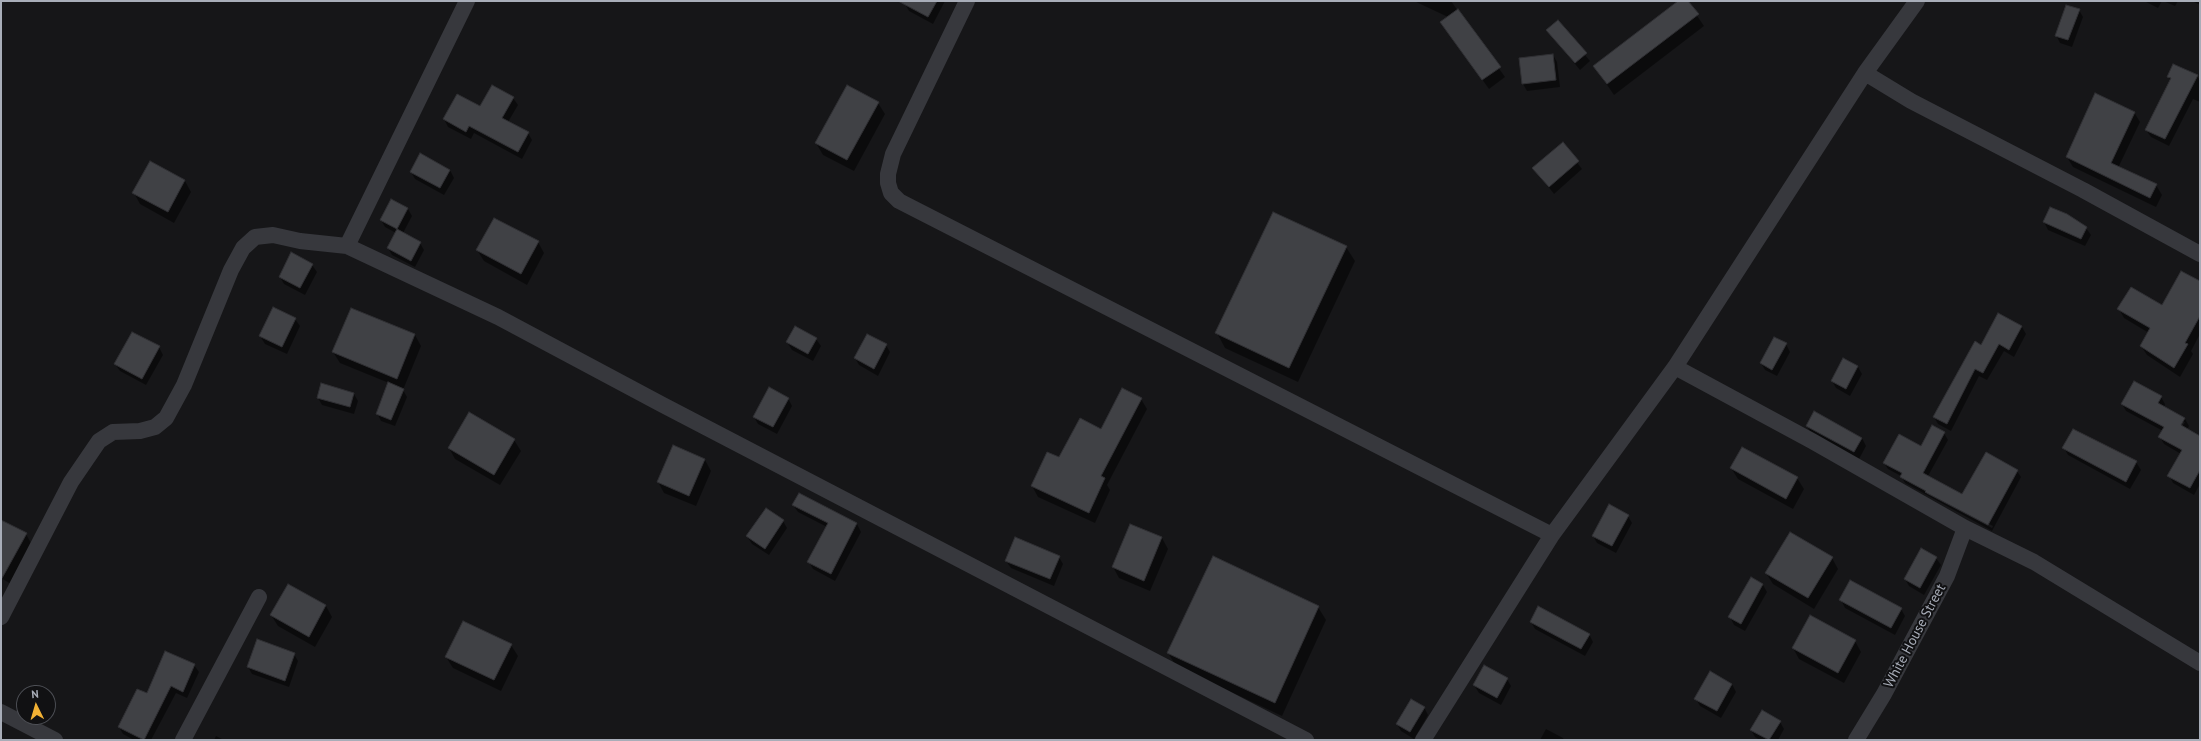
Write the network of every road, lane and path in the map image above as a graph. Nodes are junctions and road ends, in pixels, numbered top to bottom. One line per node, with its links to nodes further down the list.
1 (467, 1): 5 (street)
2 (967, 1): 9 (street)
3 (1917, 1): 4 (street)
4 (1865, 73): 6 (street); 7 (street)
5 (347, 246): 11 (street); 16 (street)
6 (2200, 254)
7 (1676, 367): 8 (street); 9 (street)
8 (1965, 528): 12 (street); 18 (street, White House Street)
9 (1552, 535): 17 (street)
10 (260, 596): 15 (street)
11 (1, 617)
12 (2200, 663)
13 (1, 712): 14 (street)
14 (55, 740)
15 (183, 740)
16 (1306, 740)
17 (1423, 740)
18 (1856, 740)

